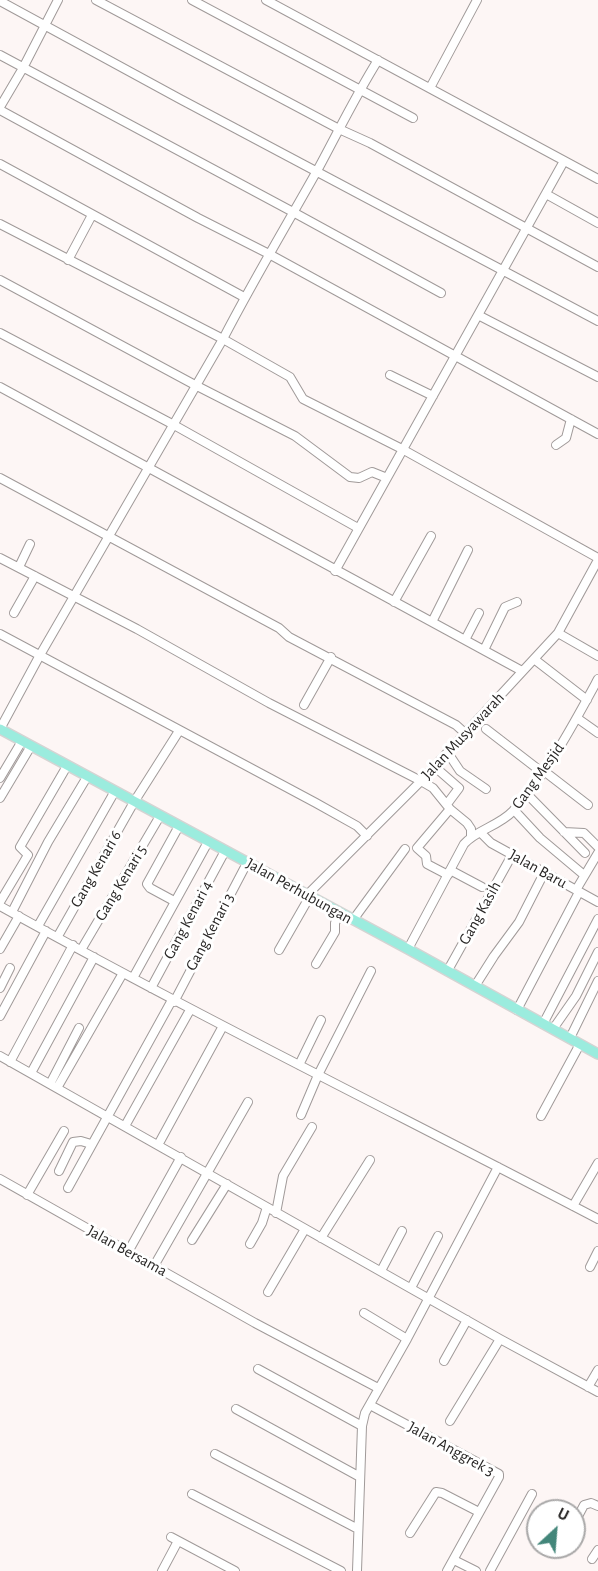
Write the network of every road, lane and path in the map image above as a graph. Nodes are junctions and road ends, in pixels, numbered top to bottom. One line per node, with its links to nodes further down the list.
1 (58, 0): 7 (street)
2 (96, 0): 15 (street)
3 (192, 0): 12 (street)
4 (266, 0): 9 (street)
5 (477, 0): 11 (street)
6 (0, 1): 7 (street)
7 (44, 25): 10 (street); 18 (street)
8 (0, 55): 10 (street)
9 (378, 60): 11 (street); 12 (street)
10 (23, 68): 13 (street); 21 (street)
11 (430, 88): 16 (street)
12 (359, 90): 14 (street); 15 (street)
13 (0, 109): 26 (street)
14 (412, 118)
15 (339, 129): 18 (street); 25 (street)
16 (564, 161): 19 (street); 20 (street)
17 (0, 164): 22 (street)
18 (317, 170): 21 (street); 29 (street)
19 (598, 179)
20 (546, 194): 23 (street); 25 (street)
21 (293, 212): 26 (street); 31 (street)
22 (92, 215): 27 (street); 32 (street)
23 (598, 223)
24 (0, 224): 27 (street)
25 (526, 227): 28 (street); 29 (street)
26 (269, 254): 32 (street); 37 (street)
27 (68, 260): 36 (street)
28 (598, 267)
29 (501, 271): 33 (street); 34 (street)
30 (0, 280): 40 (street)
31 (441, 294)
32 (244, 297): 36 (street)
33 (478, 315): 37 (street); 39 (street)
34 (598, 321)
35 (0, 333): 44 (street)
36 (223, 339): 40 (street); 47 (street)
37 (455, 356): 42 (street); 43 (street)
38 (390, 375): 42 (street)
39 (598, 377)
40 (195, 385): 44 (street); 50 (street)
41 (0, 387): 48 (street)
42 (433, 396): 47 (street)
43 (571, 419): 45 (street); 46 (street)
44 (174, 425): 48 (street); 51 (street)
45 (598, 434)
46 (556, 445)
47 (402, 449): 50 (street); 57 (street)
48 (149, 469): 52 (street); 59 (street)
49 (0, 478): 52 (street)
50 (387, 478): 51 (street)
51 (358, 528): 59 (street)
52 (110, 536): 61 (street); 73 (street)
53 (430, 536): 62 (street)
54 (30, 544): 58 (street)
55 (468, 550): 66 (street)
56 (0, 558): 58 (street)
57 (598, 559): 67 (street, Jalan Musyawarah)
58 (19, 567): 60 (street)
59 (335, 571): 62 (street)
60 (35, 576): 61 (street); 65 (street)
61 (75, 596): 71 (street); 93 (street)
62 (394, 602): 66 (street)
63 (517, 602): 70 (street)
64 (479, 613): 69 (street)
65 (14, 614)
66 (432, 622): 69 (street)
67 (558, 633): 72 (street); 74 (street, Jalan Musyawarah)
68 (0, 634): 71 (street)
69 (465, 640): 70 (street)
70 (484, 650): 75 (street)
71 (40, 656): 80 (street); 82 (street)
72 (598, 656)
73 (331, 657): 78 (street); 84 (street)
74 (534, 659): 75 (street, Jalan Musyawarah); 77 (street)
75 (522, 671): 84 (street, Jalan Musyawarah)
76 (598, 679): 77 (street, Gang Mesjid)
77 (587, 700): 79 (street, Gang Mesjid)
78 (304, 705)
79 (577, 718): 83 (street); 90 (street, Gang Mesjid)
80 (0, 729): 85 (main road, Jalan Perhubungan)
81 (486, 729): 90 (street)
82 (179, 731): 98 (street, Gang Kenari 6); 106 (street)
83 (598, 732)
84 (466, 734): 87 (street, Jalan Musyawarah)
85 (22, 741): 86 (main road, Jalan Perhubungan); 92 (street)
86 (31, 746): 88 (main road, Jalan Perhubungan); 97 (street)
87 (448, 753): 89 (street, Jalan Musyawarah); 94 (street)
88 (67, 766): 91 (main road, Jalan Perhubungan); 124 (street)
89 (435, 767): 93 (street, Jalan Musyawarah); 100 (street)
90 (543, 772): 96 (street, Gang Mesjid); 99 (street)
91 (87, 777): 95 (main road, Jalan Perhubungan); 126 (street)
92 (0, 778)
93 (422, 781): 100 (street); 106 (street, Jalan Musyawarah)
94 (486, 789)
95 (114, 792): 98 (main road, Jalan Perhubungan); 129 (street)
96 (527, 794): 101 (street, Gang Mesjid); 104 (street)
97 (0, 798)
98 (134, 802): 102 (main road, Jalan Perhubungan); 131 (street, Gang Kenari 6)
99 (588, 805)
100 (448, 807): 107 (street); 116 (street)
101 (514, 810): 105 (street, Gang Mesjid); 118 (street)
102 (160, 816): 103 (main road, Jalan Perhubungan); 135 (street, Gang Kenari 5)
103 (179, 826): 108 (main road, Jalan Perhubungan); 122 (street)
104 (564, 832): 109 (street); 113 (street)
105 (481, 833): 107 (street, Gang Mesjid); 114 (street, Jalan Baru)
106 (367, 836): 121 (street, Jalan Musyawarah)
107 (471, 837): 116 (street)
108 (208, 842): 111 (main road, Jalan Perhubungan); 122 (street)
109 (598, 847)
110 (405, 849): 128 (street)
111 (225, 851): 115 (main road, Jalan Perhubungan); 148 (street, Gang Kenari 4)
112 (598, 852): 118 (street)
113 (585, 853)
114 (512, 855): 117 (street, Jalan Baru); 141 (street, Gang Kasih)
115 (248, 862): 121 (main road, Jalan Perhubungan); 149 (street, Gang Kenari 3)
116 (449, 873): 119 (street); 133 (street)
117 (544, 873): 120 (street, Jalan Baru); 146 (street)
118 (584, 875): 120 (street)
119 (482, 887)
120 (577, 891): 123 (street, Jalan Baru); 151 (street)
121 (308, 895): 125 (main road, Jalan Perhubungan); 136 (street, Jalan Musyawarah)
122 (174, 901): 144 (street)
123 (598, 902)
124 (0, 904): 126 (street)
125 (340, 913): 128 (main road, Jalan Perhubungan); 139 (street)
126 (16, 914): 129 (street); 134 (street)
127 (598, 919): 154 (street)
128 (353, 920): 133 (main road, Jalan Perhubungan)
129 (38, 926): 130 (street)
130 (46, 931): 131 (street); 152 (street)
131 (58, 936): 132 (street)
132 (73, 945): 135 (street); 162 (street)
133 (408, 949): 141 (main road, Jalan Perhubungan)
134 (0, 950)
135 (81, 950): 138 (street)
136 (279, 951)
137 (598, 952): 157 (street)
138 (94, 957): 143 (street); 164 (street)
139 (316, 964)
140 (10, 968): 147 (street)
141 (447, 970): 146 (main road, Jalan Perhubungan)
142 (371, 971): 165 (street)
143 (123, 973): 144 (street); 166 (street)
144 (133, 978): 148 (street)
145 (598, 981): 158 (street)
146 (475, 986): 151 (main road, Jalan Perhubungan)
147 (0, 988)
148 (151, 988): 149 (street)
149 (173, 1001): 150 (street); 169 (street, Gang Kenari 3)
150 (190, 1010): 155 (street); 171 (street)
151 (517, 1010): 154 (main road, Jalan Perhubungan)
152 (0, 1016)
153 (321, 1020): 163 (street)
154 (543, 1024): 157 (main road, Jalan Perhubungan)
155 (224, 1026): 163 (street); 175 (street)
156 (79, 1028): 166 (street)
157 (553, 1029): 158 (main road, Jalan Perhubungan)
158 (570, 1038): 159 (main road, Jalan Perhubungan)
159 (580, 1044): 160 (main road, Jalan Perhubungan); 170 (street)
160 (598, 1054)
161 (0, 1056): 162 (street)
162 (10, 1062): 164 (street)
163 (293, 1062): 165 (street)
164 (31, 1073): 166 (street)
165 (318, 1075): 168 (street); 179 (street)
166 (53, 1086): 169 (street)
167 (248, 1102): 181 (street)
168 (301, 1115)
169 (106, 1116): 171 (street); 174 (street, Gang Kenari 3)
170 (541, 1116)
171 (125, 1126): 175 (street)
172 (312, 1127): 187 (street)
173 (64, 1131): 185 (street)
174 (91, 1144): 180 (street); 184 (street, Gang Kenari 3)
175 (158, 1145): 176 (street)
176 (181, 1157): 181 (street); 196 (street)
177 (370, 1160): 192 (street)
178 (598, 1162): 186 (street)
179 (498, 1167): 186 (street); 202 (street)
180 (59, 1171)
181 (208, 1173): 183 (street); 197 (street)
182 (0, 1179): 185 (street, Jalan Bersama)
183 (226, 1184): 187 (street); 193 (street)
184 (68, 1188)
185 (27, 1194): 196 (street, Jalan Bersama)
186 (573, 1206): 188 (street)
187 (271, 1210): 189 (street); 194 (street)
188 (598, 1219)
189 (305, 1229): 192 (street); 201 (street)
190 (402, 1231): 199 (street)
191 (438, 1236): 200 (street)
192 (321, 1238): 199 (street)
193 (192, 1240)
194 (250, 1244)
195 (598, 1251): 198 (street)
196 (128, 1252): 197 (street, Jalan Bersama)
197 (154, 1266): 211 (street, Jalan Bersama)
198 (590, 1267)
199 (381, 1271): 200 (street)
200 (411, 1288): 202 (street)
201 (268, 1292)
202 (428, 1297): 204 (street); 205 (street)
203 (364, 1313): 205 (street)
204 (467, 1320): 206 (street); 207 (street)
205 (407, 1339): 211 (street)
206 (500, 1339): 210 (street); 215 (street)
207 (444, 1361)
208 (258, 1369): 216 (street)
209 (598, 1370): 210 (street)
210 (588, 1387): 212 (street)
211 (378, 1388): 213 (street)
212 (598, 1392)
213 (370, 1405): 216 (street); 221 (street, Jalan Anggrek 3)
214 (236, 1408): 218 (street)
215 (450, 1421)
216 (362, 1426): 218 (street)
217 (215, 1454): 222 (street)
218 (360, 1477): 222 (street)
219 (192, 1494): 229 (street)
220 (532, 1494): 233 (street)
221 (478, 1512): 223 (street); 226 (street, Jalan Anggrek 3)
222 (358, 1529): 230 (street)
223 (410, 1533)
224 (598, 1550): 225 (street)
225 (592, 1559)
226 (454, 1560): 231 (street, Jalan Anggrek 3); 232 (street)
227 (162, 1571): 228 (street)
228 (236, 1571)
229 (341, 1571)
230 (357, 1571)
231 (447, 1571)
232 (476, 1571)
233 (490, 1571)

